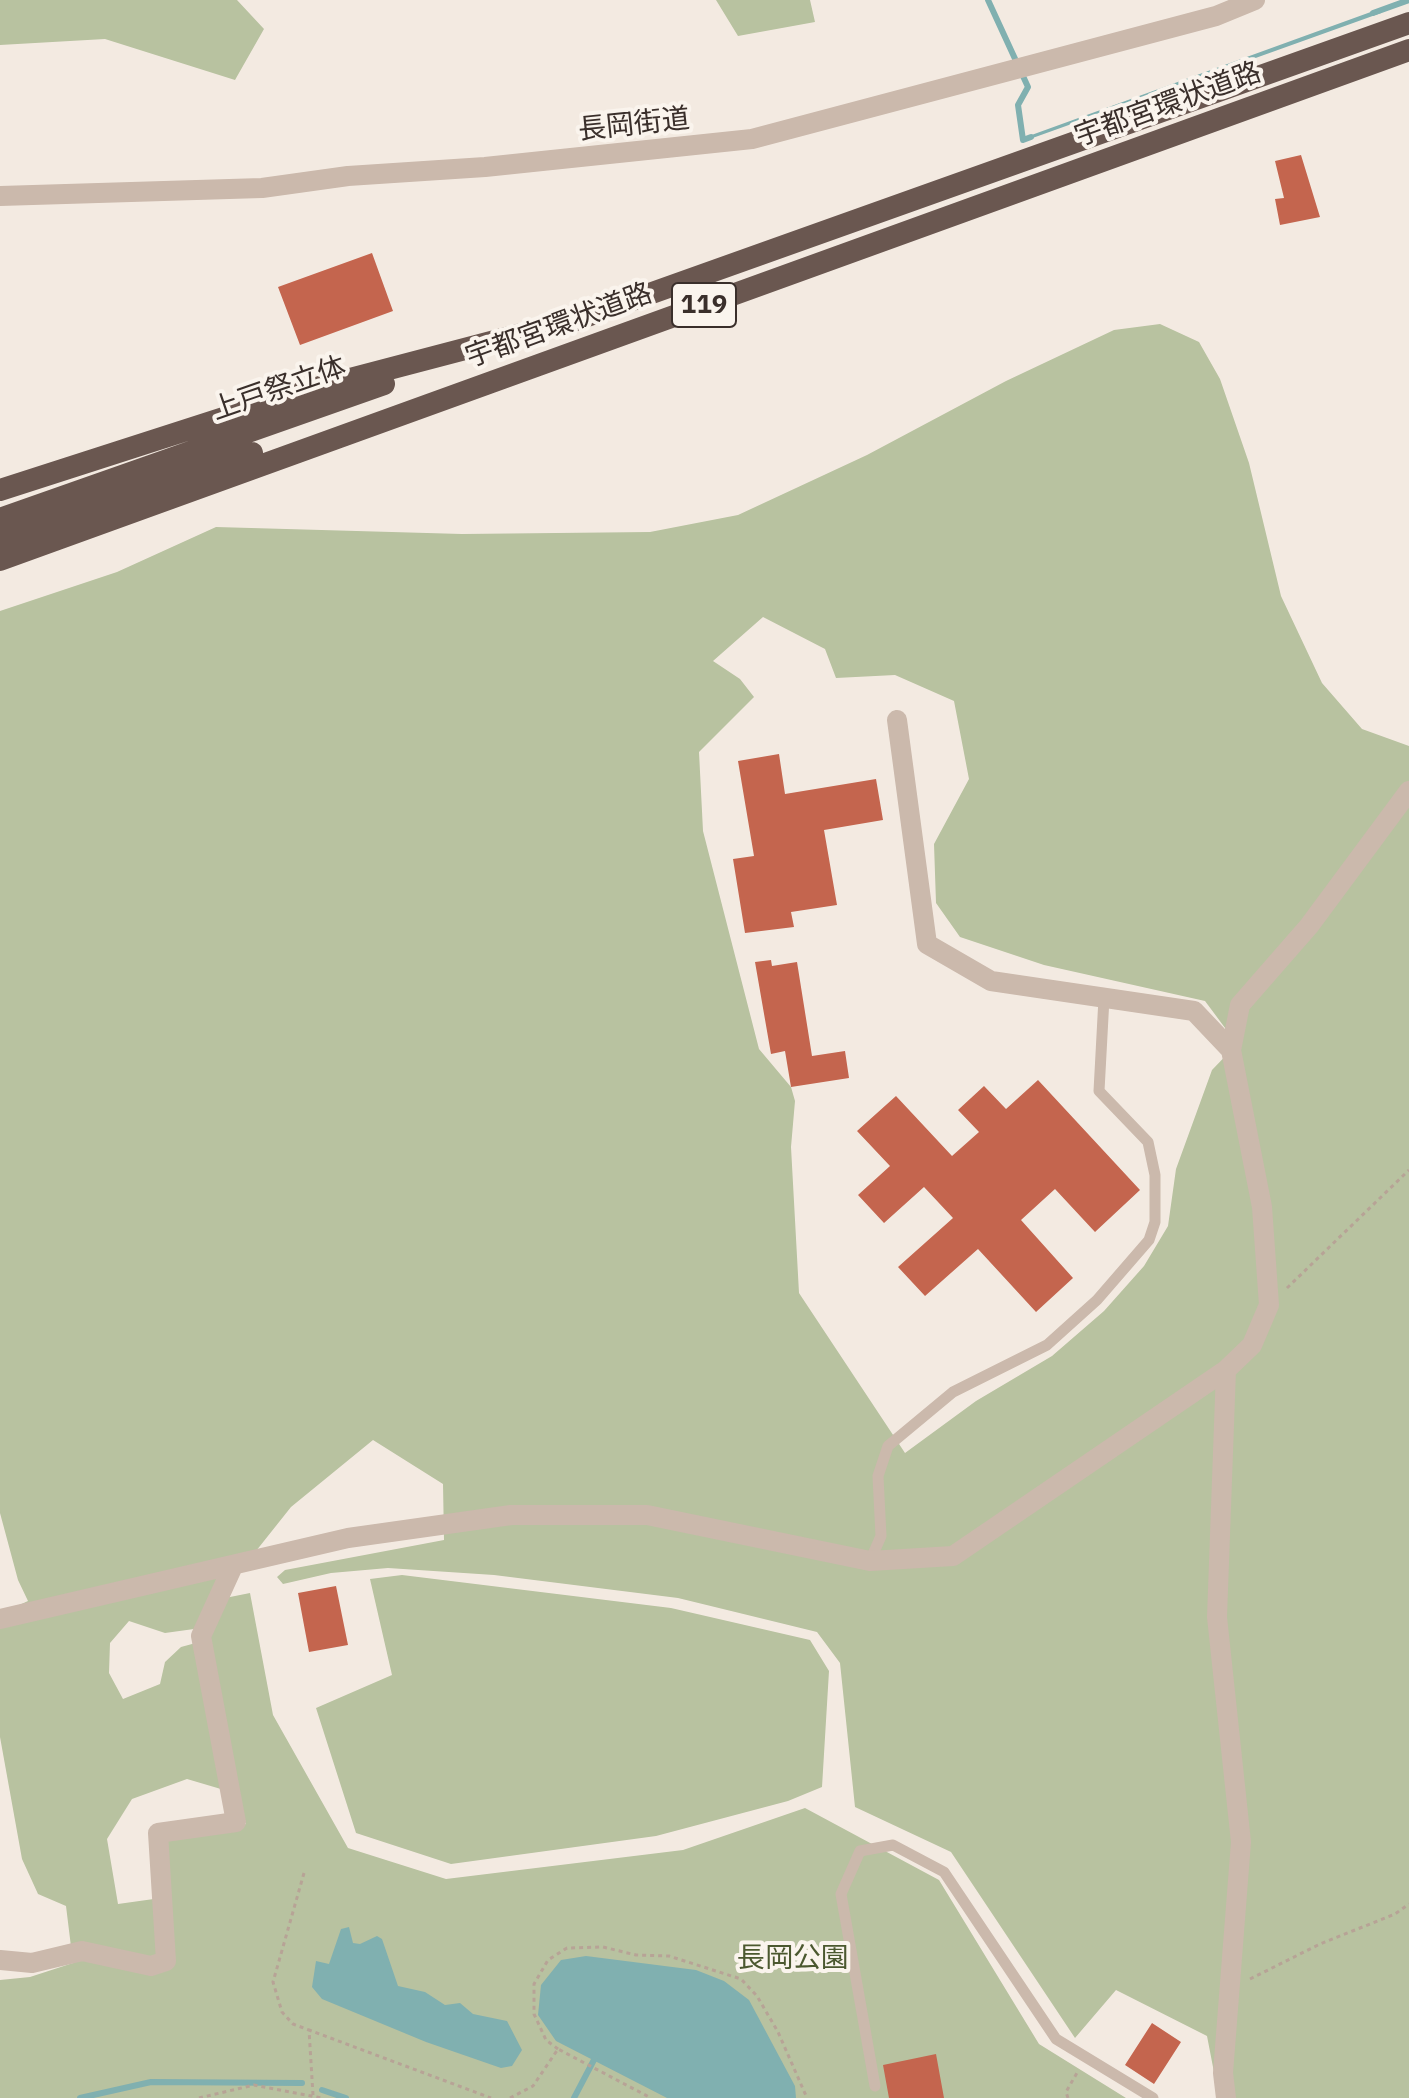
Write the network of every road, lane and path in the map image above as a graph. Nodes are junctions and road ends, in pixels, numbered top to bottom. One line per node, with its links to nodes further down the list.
1 (1255, 0): 4 (street, 長岡街道)
2 (1409, 23): 5 (highway, 宇都宮環状道路 / 119)
3 (1409, 50): 6 (highway, 宇都宮環状道路 / 119)
4 (0, 196)
5 (579, 319): 7 (highway, 宇都宮環状道路 / 119); 8 (highway, 上戸祭立体 / 119)
6 (578, 351): 9 (highway, 上戸祭立体 / 119); 10 (highway, 宇都宮環状道路 / 119)
7 (0, 490)
8 (0, 519)
9 (0, 540)
10 (0, 560)
11 (897, 720): 13 (street)
12 (1409, 791): 14 (street)
13 (1104, 998): 14 (street); 18 (lane)
14 (1231, 1050): 16 (street)
15 (1409, 1170): 16 (path)
16 (1269, 1305): 17 (street)
17 (1226, 1370): 18 (street); 24 (street)
18 (870, 1561): 19 (street)
19 (233, 1566): 20 (street); 23 (street)
20 (0, 1619)
21 (304, 1873): 25 (path)
22 (1409, 1904): 24 (path)
23 (0, 1960)
24 (1230, 1989): 38 (street)
25 (309, 2030): 29 (path); 32 (path)
26 (558, 2049): 33 (path); 34 (path); 35 (path)
27 (1086, 2057): 28 (lane); 36 (path); 37 (lane)
28 (875, 2086)
29 (313, 2095): 30 (path); 31 (path)
30 (199, 2098)
31 (322, 2098)
32 (491, 2098)
33 (510, 2098)
34 (651, 2098)
35 (807, 2098)
36 (1068, 2098)
37 (1153, 2098)
38 (1226, 2098)

